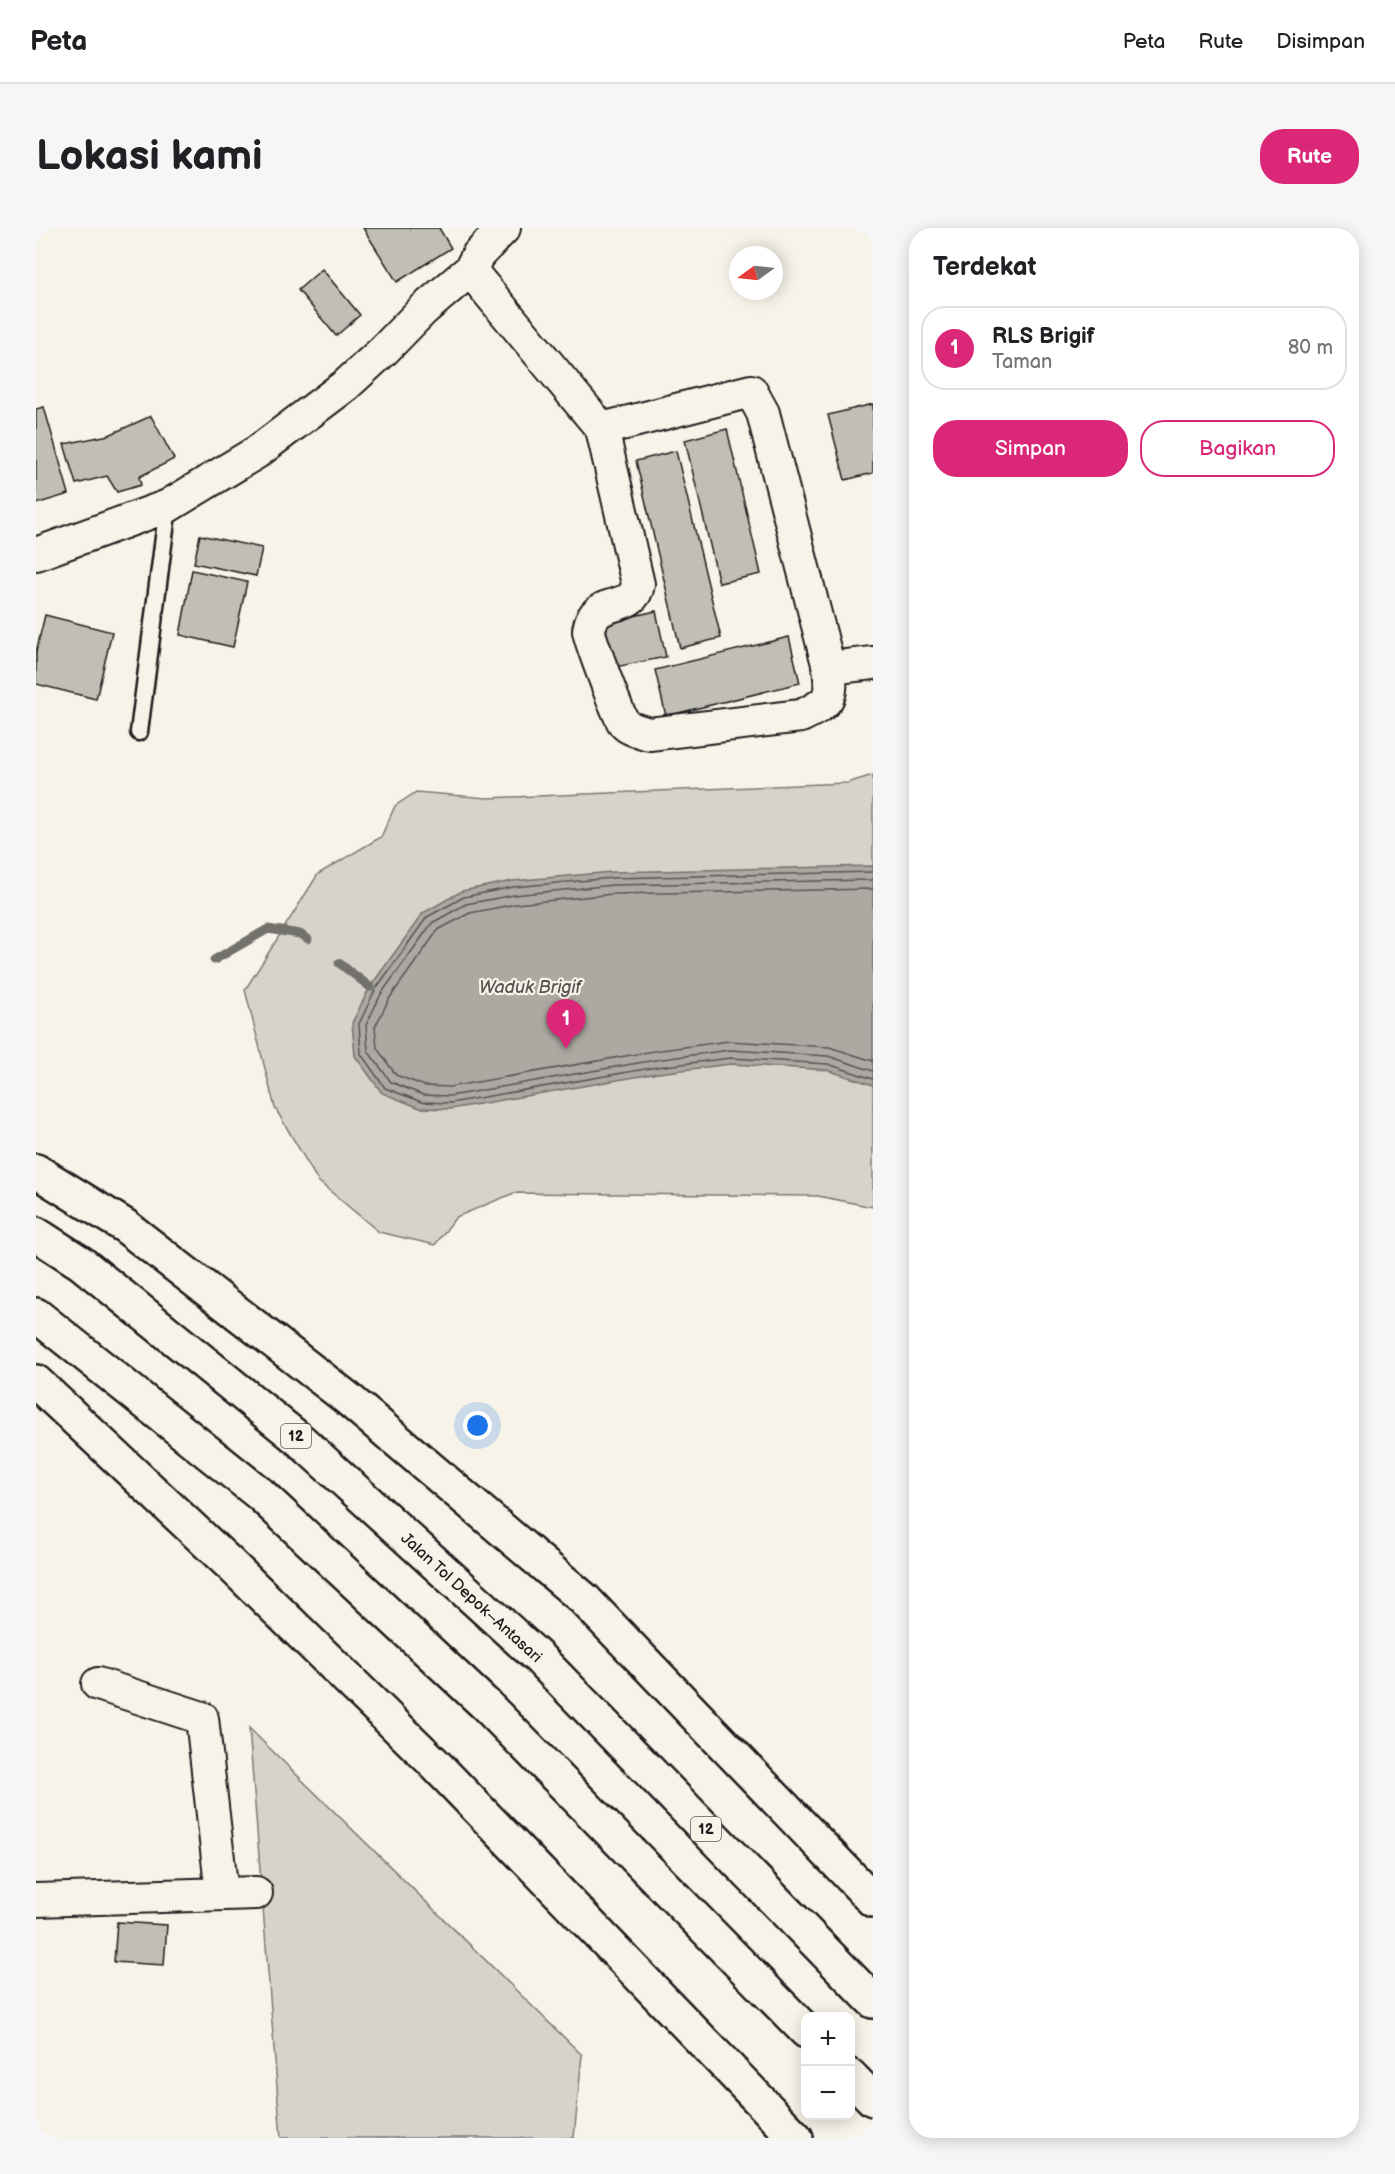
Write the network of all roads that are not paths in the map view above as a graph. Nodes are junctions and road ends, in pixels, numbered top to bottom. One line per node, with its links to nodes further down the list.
1 (504, 228): 2 (street)
2 (472, 251): 3 (street); 4 (street)
3 (602, 429): 7 (street); 7 (street)
4 (168, 506): 5 (street); 8 (lane)
5 (36, 554)
6 (873, 663): 7 (street)
7 (829, 668)
8 (139, 732)
9 (36, 1171): 17 (highway)
10 (36, 1234): 18 (highway, Jalan Tol Depok–Antasari / 12)
11 (36, 1315): 19 (highway)
12 (36, 1382): 22 (highway)
13 (98, 1684): 15 (street)
14 (256, 1893): 15 (street)
15 (222, 1894): 16 (street)
16 (36, 1900)
17 (873, 1900)
18 (873, 2001)
19 (801, 2026)
20 (855, 2081): 21 (highway)
21 (873, 2099)
22 (796, 2138)

